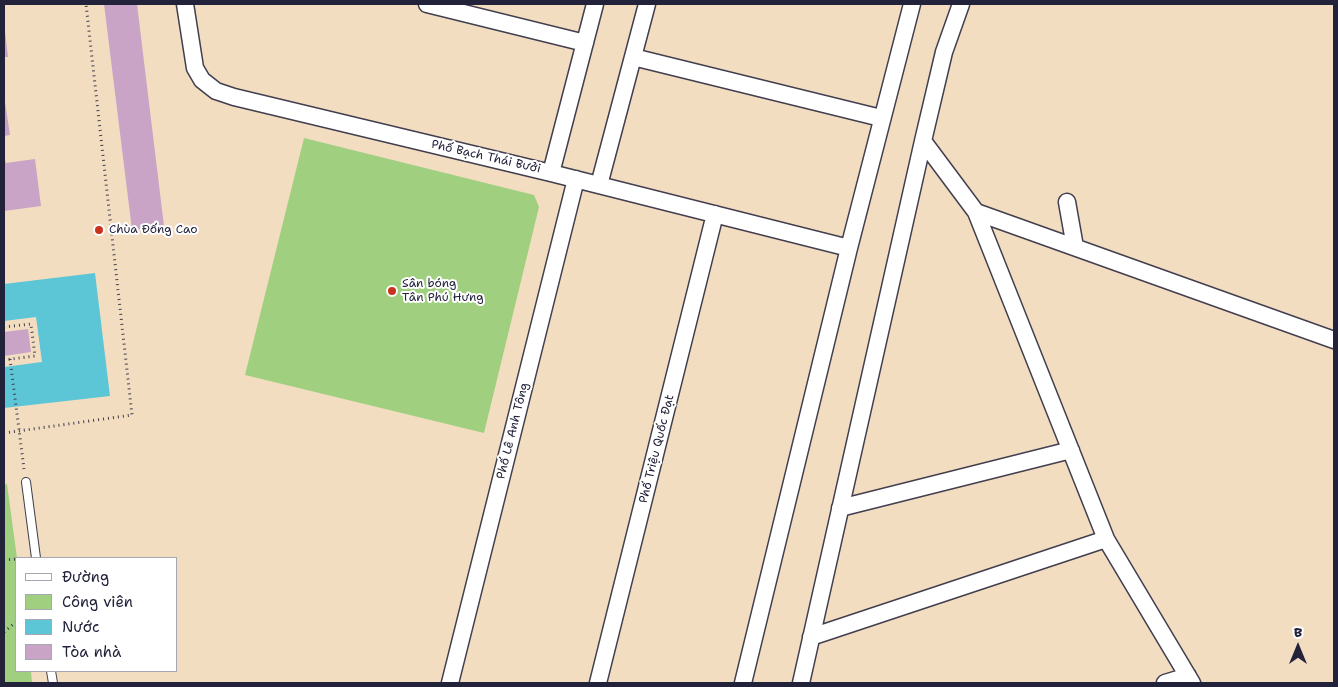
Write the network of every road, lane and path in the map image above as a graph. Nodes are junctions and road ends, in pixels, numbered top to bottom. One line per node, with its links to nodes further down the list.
1 (86, 4): 24 (path)
2 (186, 4): 12 (street, Phố Bạch Thái Bưởi)
3 (427, 4): 8 (street)
4 (596, 4): 8 (street)
5 (647, 4): 9 (street)
6 (912, 4): 10 (street)
7 (961, 4): 11 (street)
8 (585, 43): 12 (street)
9 (633, 57): 10 (street); 14 (street)
10 (881, 118): 19 (street)
11 (923, 141): 16 (street); 28 (street)
12 (551, 172): 13 (street, Phố Bạch Thái Bưởi)
13 (576, 179): 14 (street, Phố Bạch Thái Bưởi); 35 (street, Phố Lê Anh Tông)
14 (599, 185): 17 (street, Phố Bạch Thái Bưởi)
15 (1068, 202): 18 (street)
16 (976, 212): 18 (street); 26 (street)
17 (715, 214): 19 (street, Phố Bạch Thái Bưởi); 36 (street, Phố Triệu Quốc Đạt)
18 (1076, 247): 21 (street)
19 (849, 248): 37 (street)
20 (4, 327): 23 (path)
21 (1334, 340)
22 (4, 360): 23 (path)
23 (10, 360): 24 (path)
24 (19, 431): 25 (path); 27 (path)
25 (4, 433)
26 (1071, 450): 28 (street); 29 (street)
27 (26, 482): 30 (lane)
28 (840, 508): 33 (street)
29 (1106, 539): 33 (street); 34 (street)
30 (36, 557)
31 (15, 623): 32 (path)
32 (4, 632)
33 (811, 637): 38 (street)
34 (1190, 680): 39 (street)
35 (450, 683)
36 (598, 683)
37 (743, 683)
38 (801, 683)
39 (1165, 683)

